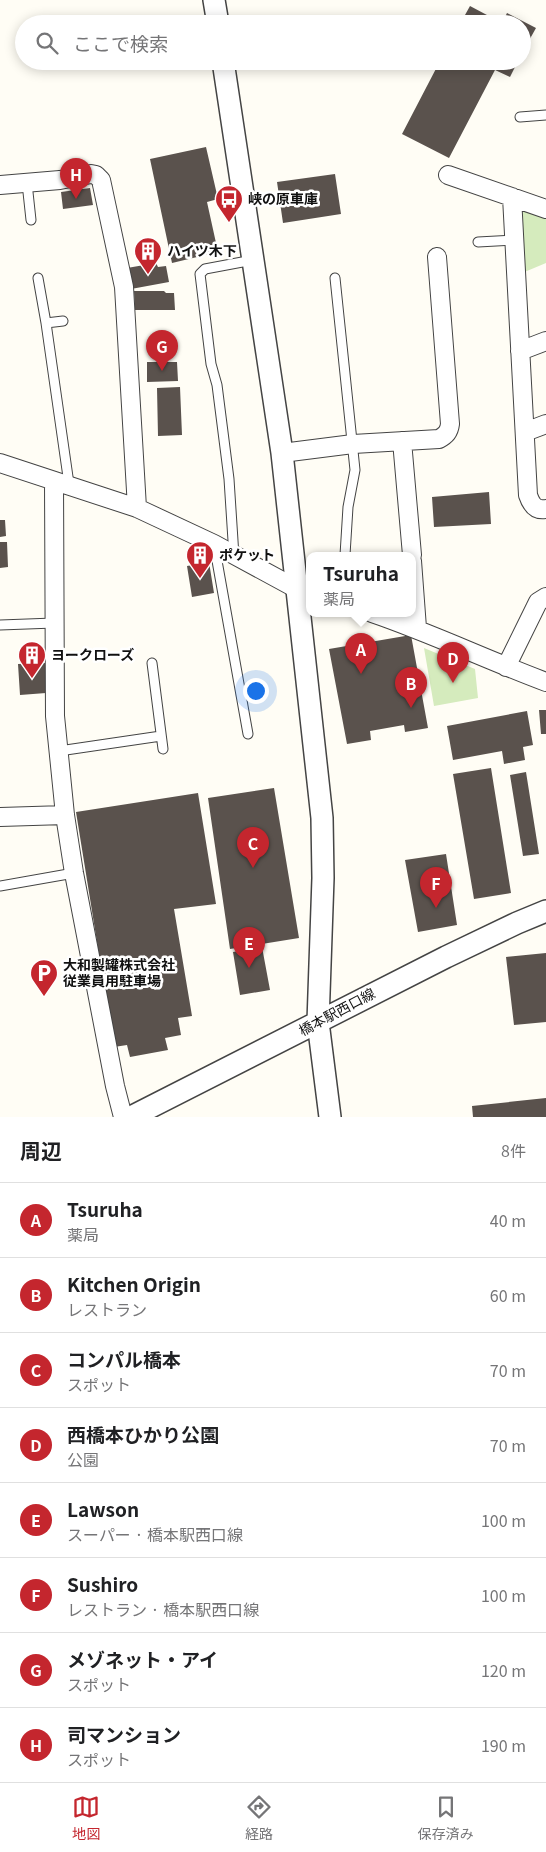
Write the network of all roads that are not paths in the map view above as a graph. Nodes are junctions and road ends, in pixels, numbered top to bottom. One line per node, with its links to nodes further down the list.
1 (214, 0): 2 (street)
2 (216, 15)
3 (224, 70): 15 (street)
4 (546, 115): 5 (lane)
5 (520, 117)
6 (448, 175): 9 (street)
7 (27, 183): 8 (street); 11 (lane); 29 (street)
8 (0, 185)
9 (512, 197): 10 (street); 12 (street)
10 (546, 209)
11 (31, 220)
12 (513, 240): 13 (lane); 21 (street)
13 (478, 242)
14 (437, 257): 24 (street)
15 (253, 260): 26 (street); 34 (lane)
16 (38, 278): 19 (lane)
17 (335, 278): 25 (lane)
18 (63, 321): 19 (lane)
19 (46, 323): 28 (lane)
20 (546, 341): 21 (street)
21 (520, 351): 23 (street)
22 (546, 424): 23 (street)
23 (525, 432): 30 (street)
24 (402, 442): 25 (street); 33 (street)
25 (353, 444): 26 (street); 32 (lane)
26 (282, 453): 35 (street)
27 (0, 463): 28 (street)
28 (61, 482): 29 (street); 39 (street)
29 (137, 508): 31 (street)
30 (546, 509)
31 (214, 544): 34 (street); 45 (lane)
32 (345, 552)
33 (412, 552)
34 (234, 556): 35 (street)
35 (303, 591): 54 (street)
36 (546, 598): 43 (street)
37 (416, 615): 41 (street)
38 (384, 617): 41 (street)
39 (54, 623): 40 (lane); 48 (street)
40 (0, 625)
41 (417, 628): 43 (street)
42 (152, 663): 46 (lane)
43 (506, 667): 44 (street)
44 (546, 682)
45 (248, 734)
46 (161, 736): 47 (lane); 48 (lane)
47 (163, 749)
48 (59, 751): 49 (street)
49 (65, 815): 50 (street); 51 (street)
50 (0, 817)
51 (74, 873): 52 (lane); 55 (street)
52 (0, 886)
53 (546, 911): 54 (street, 橋本駅西口線)
54 (318, 1022): 56 (street, 橋本駅西口線); 57 (street)
55 (123, 1117)
56 (131, 1117)
57 (330, 1117)

